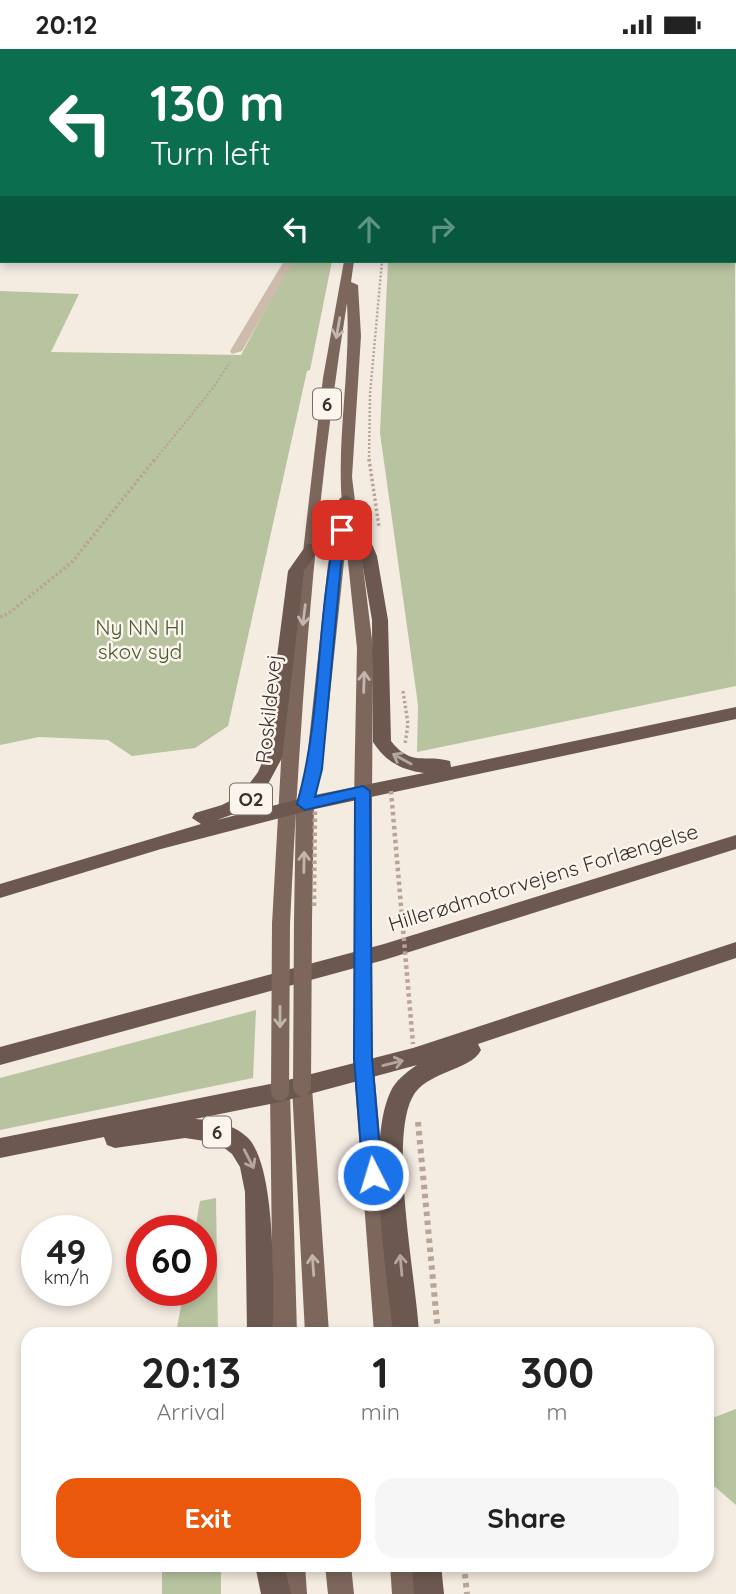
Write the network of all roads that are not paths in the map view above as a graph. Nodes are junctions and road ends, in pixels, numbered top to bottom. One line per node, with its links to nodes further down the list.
1 (288, 263): 4 (street)
2 (350, 263): 5 (main road, Roskildevej / 6)
3 (350, 263): 6 (main road, Roskildevej / 6, one-way to 6)
4 (236, 351)
5 (346, 499): 8 (highway, one-way to 5); 9 (main road, Roskildevej / 6, one-way to 5); 10 (main road, Roskildevej / 6)
6 (313, 547): 10 (main road, Roskildevej / 6, one-way to 10); 12 (highway, O2)
7 (736, 713): 8 (highway)
8 (709, 718): 9 (highway)
9 (363, 795): 10 (highway); 17 (main road, Roskildevej / 6, bridge)
10 (295, 807): 13 (highway, O2); 18 (main road, Roskildevej / 6, bridge)
11 (736, 842): 15 (highway, Hillerødmotorvejens Forlængelse)
12 (0, 880)
13 (0, 891)
14 (736, 950): 16 (highway)
15 (0, 1056)
16 (414, 1060): 17 (highway, one-way to 16); 25 (highway, one-way to 16)
17 (363, 1064): 18 (highway); 24 (main road, Roskildevej / 6)
18 (291, 1090): 19 (highway); 22 (main road, Roskildevej / 6); 23 (main road, Roskildevej / 6, one-way to 18)
19 (0, 1148)
20 (0, 1159): 21 (highway, 6, one-way to 21)
21 (260, 1327)
22 (285, 1327)
23 (316, 1327)
24 (385, 1327)
25 (406, 1327)
26 (271, 1572): 31 (highway)
27 (292, 1572): 32 (main road)
28 (339, 1572): 33 (main road)
29 (403, 1572): 34 (main road)
30 (427, 1572): 35 (highway)
31 (276, 1594)
32 (294, 1594)
33 (341, 1594)
34 (405, 1594)
35 (429, 1594)

